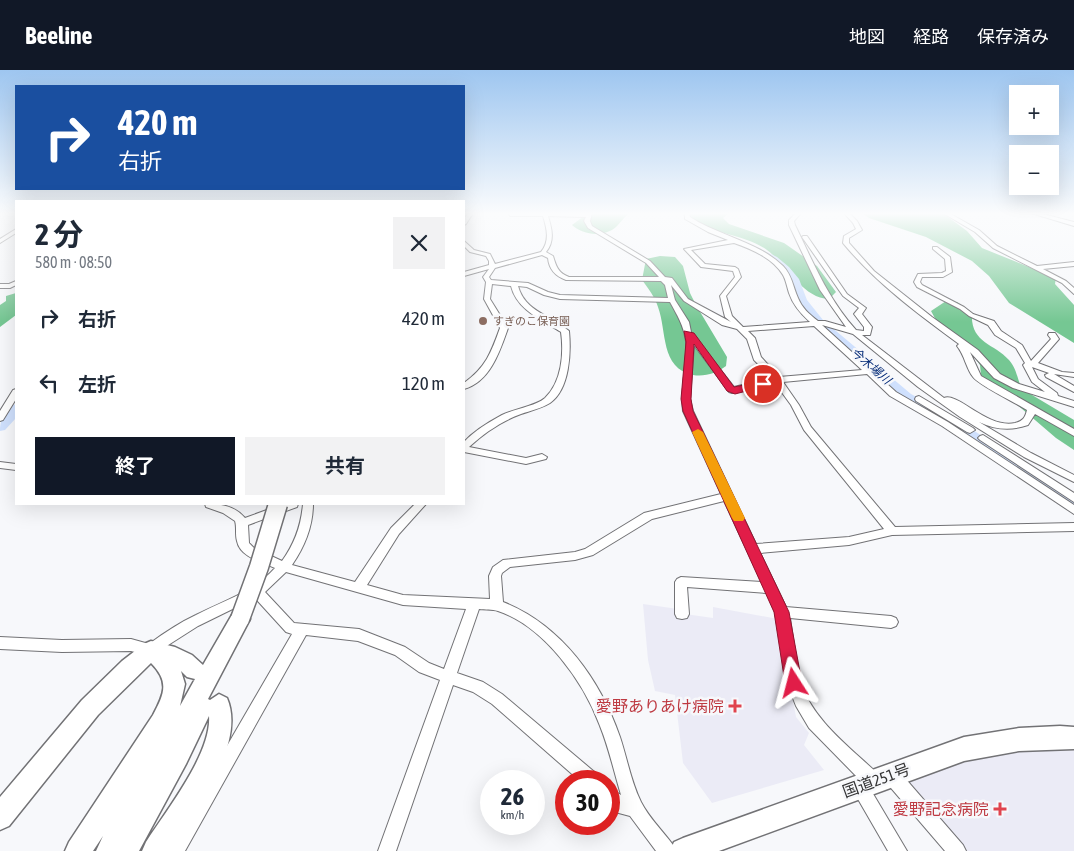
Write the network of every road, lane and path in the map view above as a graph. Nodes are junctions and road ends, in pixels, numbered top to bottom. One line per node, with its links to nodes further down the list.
1 (470, 249): 13 (street)
2 (546, 249): 11 (street)
3 (628, 249): 16 (street)
4 (687, 249): 25 (street)
5 (753, 249): 24 (street)
6 (804, 249): 27 (street)
7 (814, 249): 27 (street)
8 (852, 249): 23 (street)
9 (937, 249): 29 (street)
10 (1000, 249): 14 (street)
11 (542, 253): 13 (street); 16 (street)
12 (1074, 264): 14 (street)
13 (492, 266): 15 (street); 17 (street)
14 (1035, 268): 21 (street)
15 (465, 274)
16 (663, 278): 22 (street); 25 (street)
17 (489, 282): 18 (street); 34 (street)
18 (514, 283): 22 (street); 45 (street)
19 (15, 284): 20 (street)
20 (0, 286)
21 (1074, 292)
22 (672, 300): 26 (street)
23 (929, 319): 39 (street); 42 (street)
24 (819, 323): 25 (street); 27 (street); 31 (street)
25 (740, 328): 33 (street)
26 (687, 333): 33 (street); 51 (street)
27 (856, 333): 35 (street)
28 (1052, 334): 29 (street)
29 (1032, 364): 30 (street); 39 (street)
30 (1045, 370): 32 (street); 36 (street)
31 (867, 372): 33 (street); 40 (street)
32 (1074, 375)
33 (776, 380): 60 (street)
34 (465, 386)
35 (925, 389): 38 (street); 40 (street)
36 (1074, 389)
37 (15, 394): 43 (street)
38 (936, 398): 42 (street); 50 (street)
39 (1059, 399): 41 (street)
40 (915, 402): 52 (street); 57 (street)
41 (1074, 404)
42 (1032, 409): 44 (street)
43 (0, 418)
44 (1074, 433)
45 (465, 447)
46 (465, 448): 47 (street)
47 (542, 457)
48 (0, 465): 49 (street)
49 (15, 466)
50 (1074, 479)
51 (728, 496): 61 (street); 67 (street)
52 (1074, 498)
53 (213, 505): 58 (street)
54 (283, 505): 58 (street); 76 (highway, bridge)
55 (308, 505): 62 (street)
56 (420, 505): 63 (street)
57 (1074, 510)
58 (242, 524): 62 (street)
59 (1074, 527): 60 (street)
60 (892, 531): 61 (street)
61 (754, 549): 64 (street)
62 (284, 567): 63 (street); 65 (street)
63 (358, 588): 66 (street)
64 (772, 588): 68 (street); 69 (street)
65 (256, 591): 71 (street); 73 (street)
66 (474, 605): 67 (street); 75 (street)
67 (497, 605): 81 (street)
68 (782, 612): 70 (street); 79 (street)
69 (682, 614)
70 (891, 622)
71 (302, 629): 75 (street); 87 (street)
72 (0, 643): 73 (street)
73 (151, 650): 74 (highway); 82 (highway); 83 (highway)
74 (195, 670)
75 (447, 676): 78 (street); 88 (street)
76 (202, 710): 84 (highway); 85 (highway); 86 (highway)
77 (1074, 738): 79 (highway, 国道251号)
78 (579, 770)
79 (874, 781): 90 (highway, 国道251号); 91 (street); 92 (street)
80 (620, 806): 81 (street)
81 (636, 809): 89 (street)
82 (0, 817)
83 (78, 851)
84 (109, 851)
85 (124, 851)
86 (155, 851)
87 (175, 851)
88 (387, 851)
89 (667, 851)
90 (684, 851)
91 (898, 851)
92 (957, 851)

